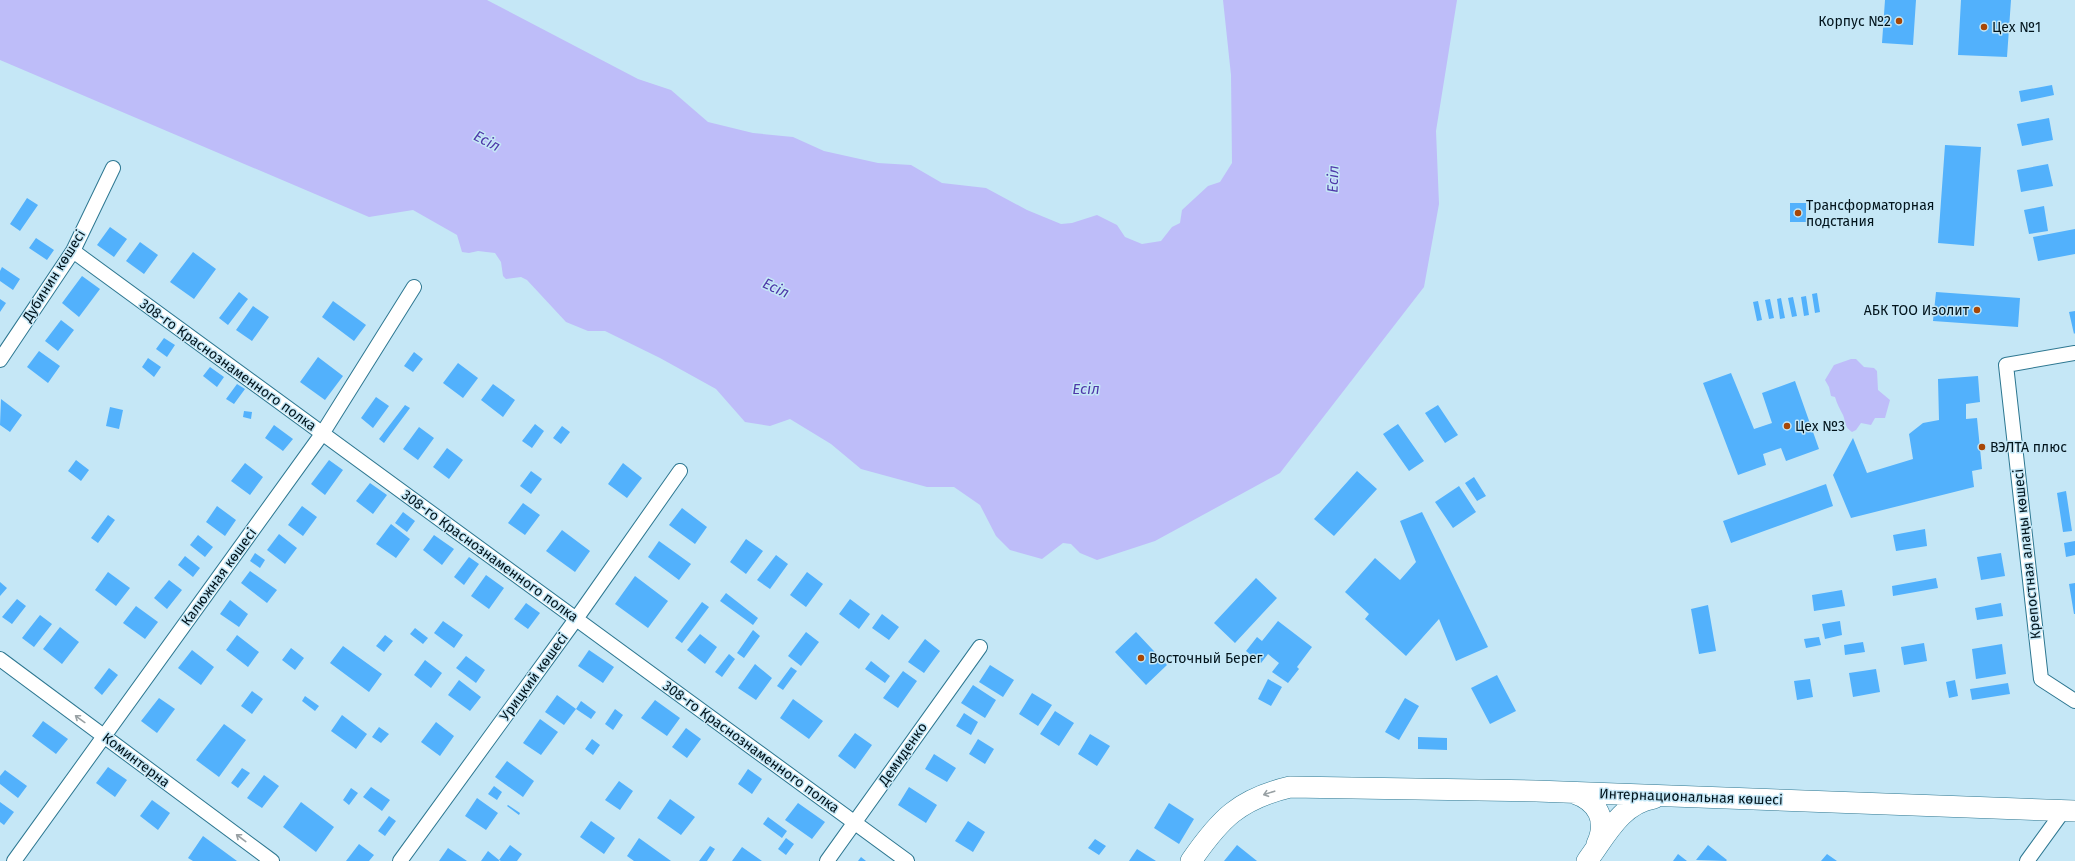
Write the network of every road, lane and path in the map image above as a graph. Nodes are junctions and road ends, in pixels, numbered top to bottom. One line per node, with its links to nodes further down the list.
1 (113, 168): 2 (street, Дубинин көшесі)
2 (73, 251): 5 (street, Дубинин көшесі); 6 (street, 308-го Краснознаменного полка)
3 (414, 287): 6 (street, Калюжная көшесі)
4 (2075, 353): 11 (street, Крепостная алаңы көшесі)
5 (0, 360)
6 (322, 434): 8 (street, 308-го Краснознаменного полка); 12 (street, Калюжная көшесі)
7 (680, 472): 8 (street, Урицкий көшесі)
8 (576, 619): 16 (street, 308-го Краснознаменного полка); 20 (street, Урицкий көшесі)
9 (980, 648): 16 (street, Демиденко)
10 (0, 659): 12 (street, Коминтерна, one-way to 10)
11 (2075, 701)
12 (104, 736): 18 (street, Коминтерна, one-way to 12); 19 (street, Калюжная көшесі)
13 (1574, 793): 14 (street, Интернациональная көшесі); 17 (street); 23 (street, Интернациональная көшесі, one-way to 23)
14 (1672, 796): 15 (street, Интернациональная көшесі); 17 (street)
15 (2070, 811): 24 (street)
16 (855, 823): 21 (street, Демиденко); 22 (street, 308-го Краснознаменного полка)
17 (1590, 856)
18 (267, 860)
19 (14, 861)
20 (400, 861)
21 (827, 861)
22 (906, 861)
23 (1191, 861)
24 (2027, 861)

